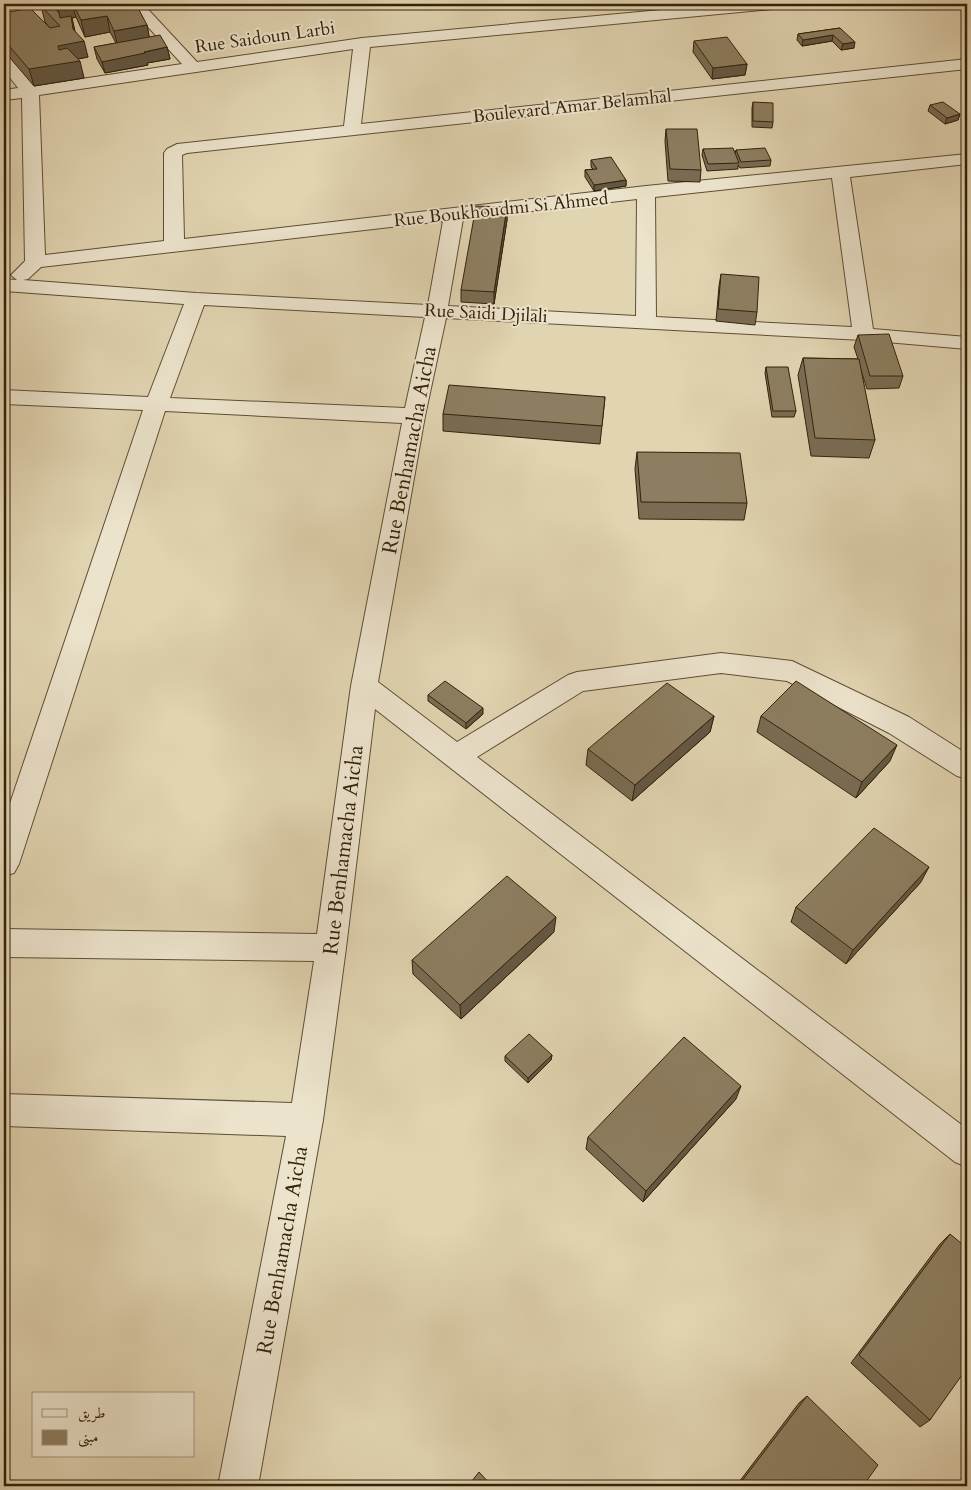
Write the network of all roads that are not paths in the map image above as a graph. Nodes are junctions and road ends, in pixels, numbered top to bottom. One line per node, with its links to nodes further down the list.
1 (135, 4): 7 (street)
2 (772, 4): 3 (street, Rue Saidoun Larbi)
3 (742, 5): 4 (street, Rue Saidoun Larbi)
4 (362, 43): 7 (street, Rue Saidoun Larbi); 10 (street)
5 (4, 59): 8 (street)
6 (967, 64): 10 (street, Boulevard Amar Belamhal)
7 (194, 68): 8 (street, Rue Saidoun Larbi)
8 (30, 92): 9 (street, Rue Saidoun Larbi); 16 (street)
9 (4, 95)
10 (352, 129): 15 (street, Boulevard Amar Belamhal)
11 (967, 159): 12 (street, Rue Boukhoudmi Si Ahmed)
12 (840, 171): 13 (street, Rue Boukhoudmi Si Ahmed); 21 (street)
13 (646, 192): 14 (street, Rue Boukhoudmi Si Ahmed); 20 (street)
14 (454, 214): 15 (street, Rue Boukhoudmi Si Ahmed); 19 (street, Rue Benhamacha Aicha)
15 (174, 246): 16 (street, Rue Boukhoudmi Si Ahmed)
16 (35, 262): 17 (street)
17 (7, 285): 18 (street, Rue Saidi Djilali)
18 (196, 299): 19 (street, Rue Saidi Djilali); 24 (street)
19 (437, 311): 20 (street, Rue Saidi Djilali); 25 (street, Rue Benhamacha Aicha)
20 (646, 322): 21 (street, Rue Saidi Djilali)
21 (863, 334): 22 (street, Rue Saidi Djilali)
22 (967, 343)
23 (4, 397): 24 (street)
24 (157, 403): 25 (street); 29 (street)
25 (414, 416): 26 (street, Rue Benhamacha Aicha)
26 (364, 686): 27 (street); 31 (street, Rue Benhamacha Aicha)
27 (455, 757): 28 (street); 34 (street)
28 (967, 768)
29 (4, 864)
30 (4, 943): 31 (street)
31 (331, 948): 33 (street, Rue Benhamacha Aicha)
32 (4, 1110): 33 (street)
33 (306, 1120): 35 (street, Rue Benhamacha Aicha)
34 (967, 1150)
35 (238, 1486)

